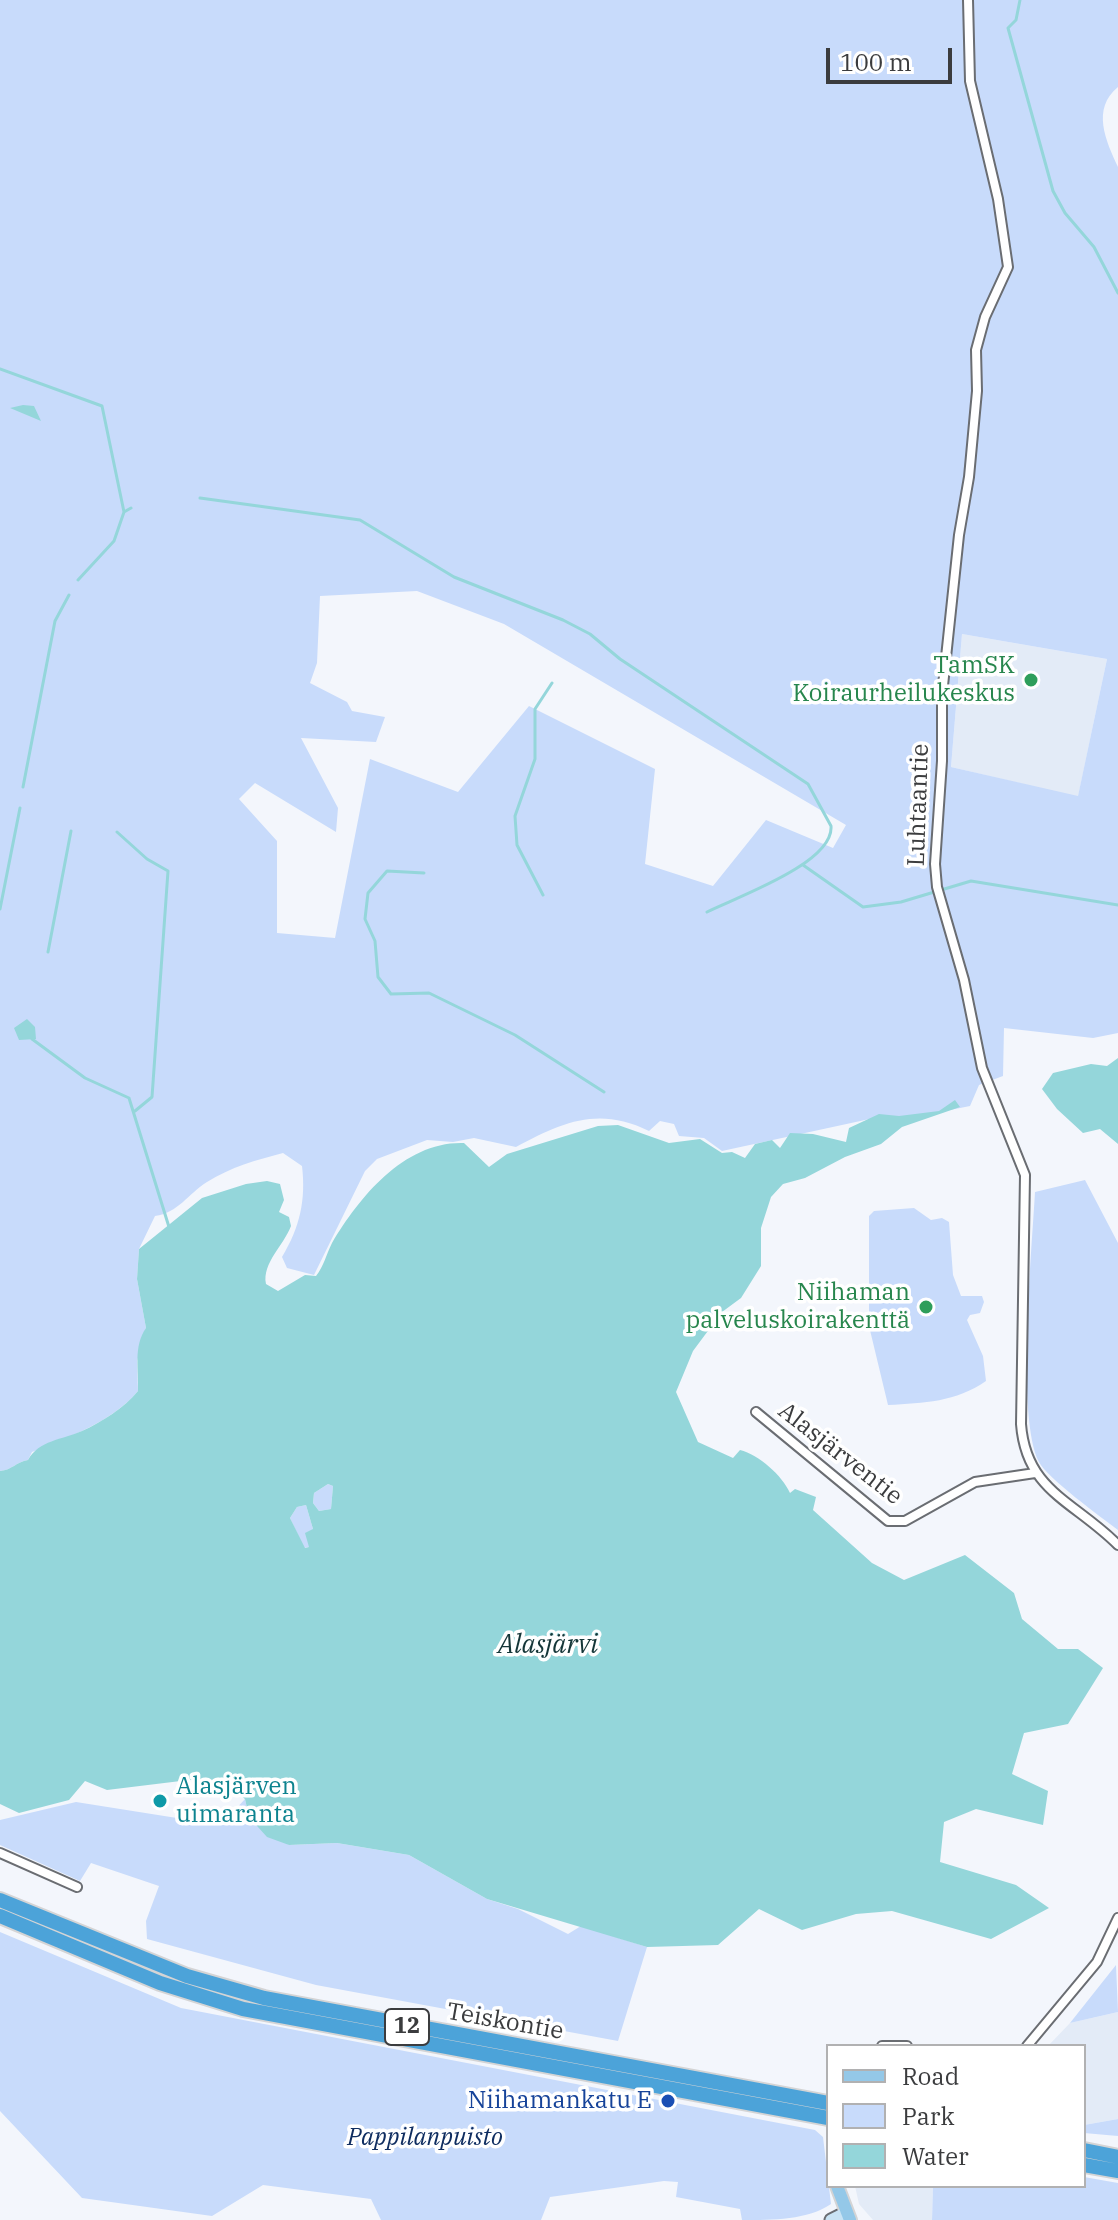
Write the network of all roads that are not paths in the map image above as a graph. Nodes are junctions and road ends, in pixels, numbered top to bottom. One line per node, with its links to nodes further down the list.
1 (968, 0): 3 (street, Luhtaantie)
2 (756, 1412): 3 (street, Alasjärventie)
3 (1035, 1473): 4 (street)
4 (1118, 1545)
5 (0, 1853): 6 (street)
6 (77, 1887)
7 (0, 1900): 11 (highway, Teiskontie / 12)
8 (0, 1916): 12 (highway, Teiskontie / 12)
9 (1118, 1918): 10 (street)
10 (1029, 2044)
11 (826, 2103)
12 (826, 2118)
13 (1086, 2150): 14 (highway)
14 (1118, 2157)
15 (1086, 2165): 16 (highway)
16 (1118, 2171)
17 (838, 2190): 18 (main road)
18 (847, 2216): 19 (street)
19 (831, 2220)

